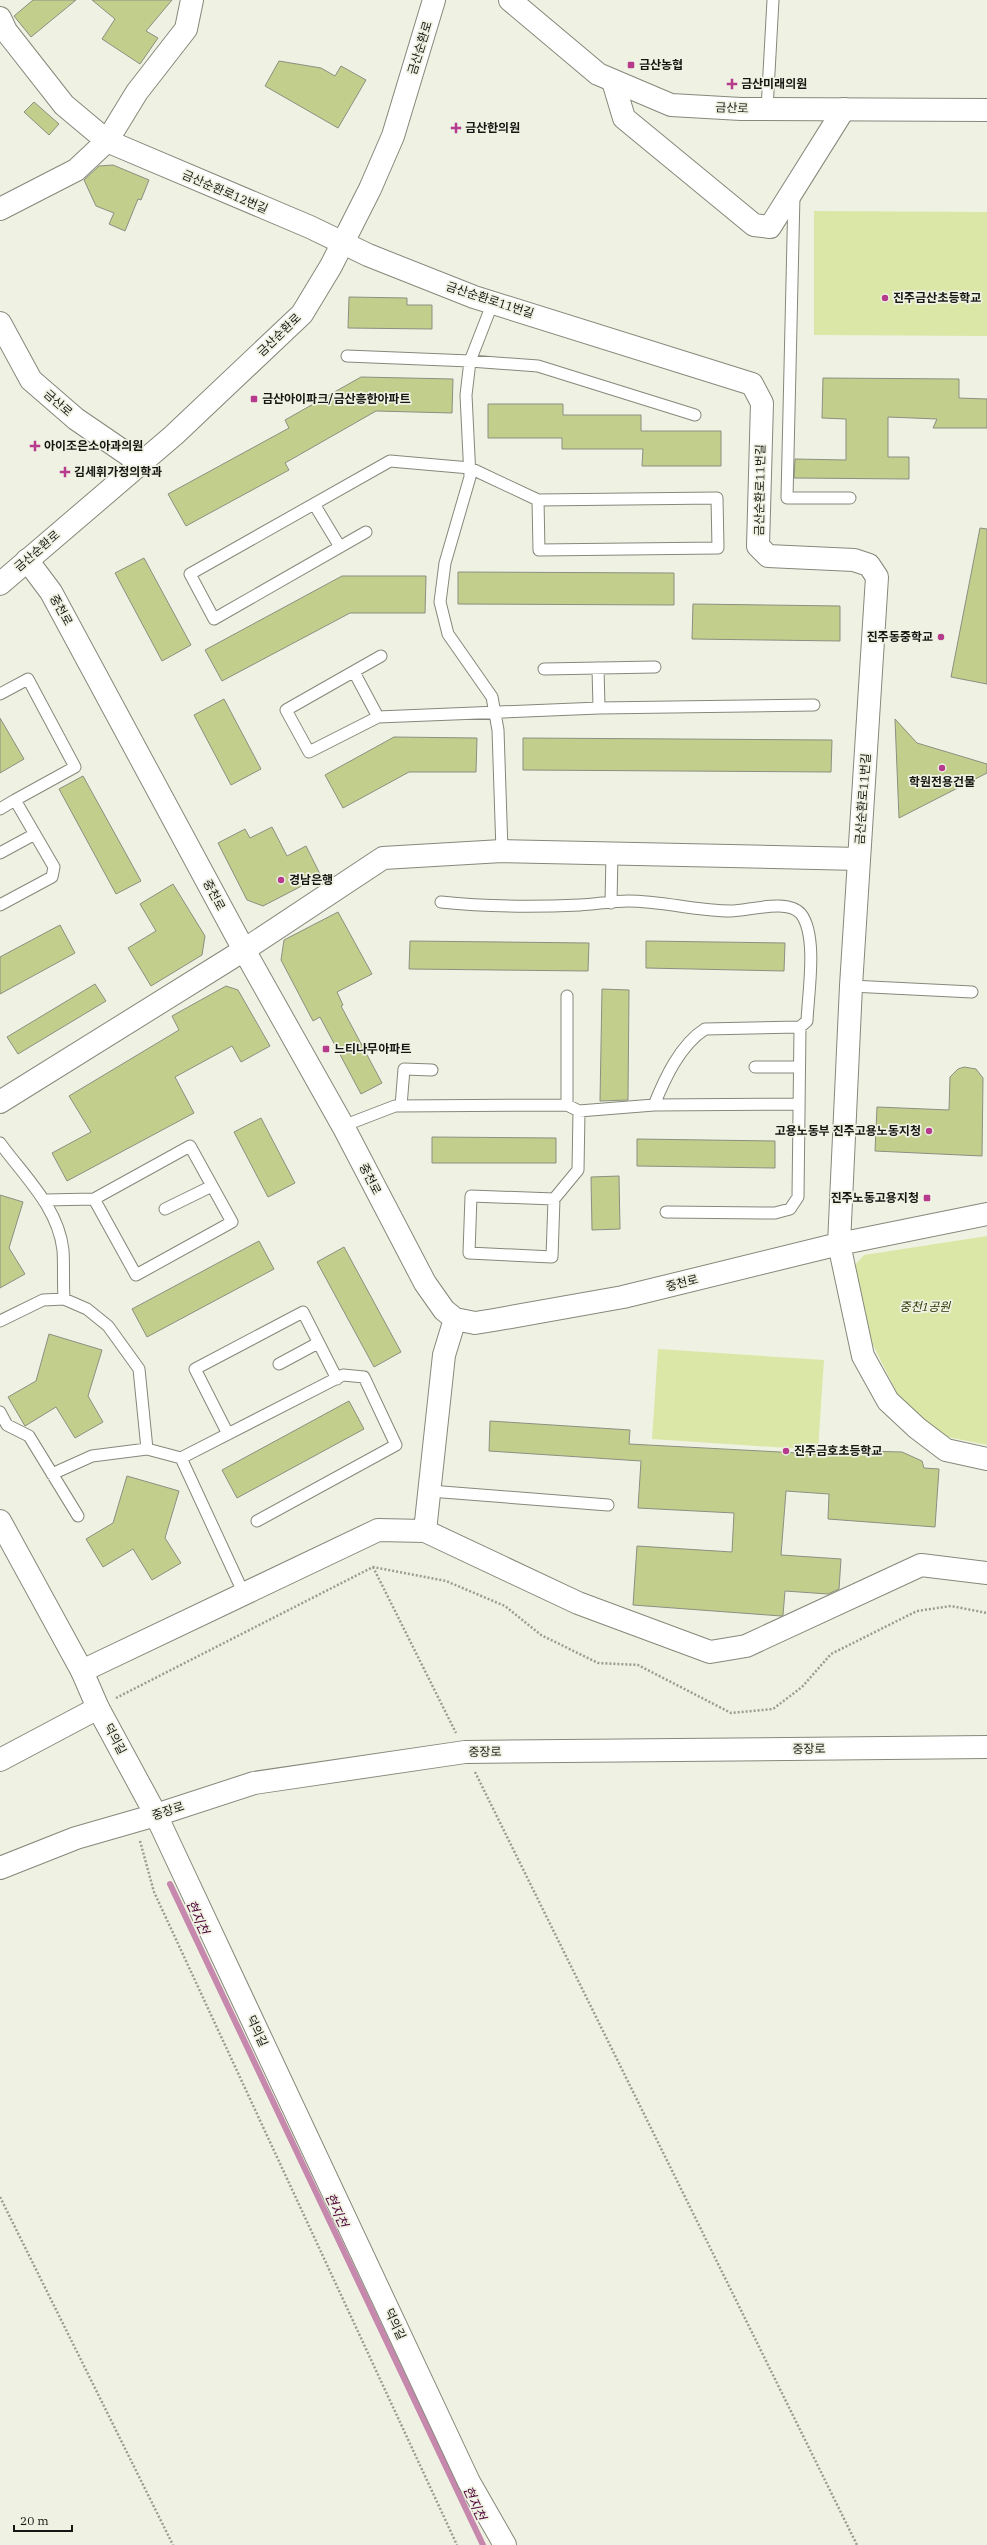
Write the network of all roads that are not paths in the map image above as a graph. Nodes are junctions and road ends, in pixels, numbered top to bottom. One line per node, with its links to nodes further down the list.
1 (192, 0): 12 (street)
2 (434, 0): 15 (street, 금산순환로)
3 (510, 0): 6 (street, 금산로)
4 (773, 0): 7 (lane)
5 (0, 18): 12 (street, 금산순환로12번길)
6 (613, 81): 7 (street, 금산로); 13 (street)
7 (766, 109): 8 (street, 금산로)
8 (844, 109): 9 (street, 금산로); 13 (street)
9 (956, 110): 10 (street, 금산로); 11 (street)
10 (987, 110)
11 (987, 120)
12 (107, 141): 14 (street); 15 (street, 금산순환로12번길)
13 (794, 188): 23 (lane)
14 (0, 209)
15 (342, 243): 16 (street, 금산순환로11번길); 21 (street, 금산순환로)
16 (493, 302): 19 (lane); 46 (street, 금산순환로11번길)
17 (0, 323): 21 (street, 금산로)
18 (347, 356): 19 (lane)
19 (470, 360): 20 (lane); 22 (lane)
20 (695, 415)
21 (139, 462): 28 (street, 금산순환로)
22 (470, 468): 24 (lane); 25 (lane); 38 (lane)
23 (850, 498)
24 (538, 500): 24 (lane)
25 (314, 504): 27 (lane); 27 (lane)
26 (366, 532): 27 (lane)
27 (340, 547)
28 (27, 560): 29 (street, 금산순환로); 50 (street, 중천로)
29 (0, 584)
30 (381, 656): 34 (lane)
31 (655, 667): 32 (lane)
32 (598, 668): 33 (lane); 37 (lane)
33 (544, 669)
34 (354, 672): 39 (lane); 39 (lane)
35 (0, 694): 40 (lane)
36 (814, 705): 37 (lane)
37 (599, 708): 38 (lane)
38 (495, 712): 39 (lane); 43 (lane)
39 (378, 717)
40 (15, 800): 41 (lane); 42 (lane)
41 (0, 809)
42 (35, 834): 44 (lane); 49 (lane)
43 (502, 852): 45 (street); 50 (street)
44 (0, 853)
45 (612, 854): 46 (street); 48 (lane)
46 (859, 859): 51 (street, 금산순환로11번길)
47 (441, 902): 48 (lane)
48 (611, 903): 54 (lane)
49 (0, 905)
50 (244, 950): 58 (street); 64 (street, 중천로)
51 (851, 986): 52 (lane); 73 (street, 금산순환로11번길)
52 (972, 992)
53 (567, 996): 60 (lane)
54 (800, 1028): 56 (lane); 61 (lane)
55 (754, 1067): 56 (lane)
56 (799, 1067): 59 (lane)
57 (432, 1070): 62 (lane)
58 (0, 1102)
59 (798, 1104): 61 (lane); 71 (lane)
60 (568, 1105): 62 (lane); 63 (lane)
61 (654, 1105): 63 (lane)
62 (401, 1106): 64 (lane)
63 (579, 1111): 68 (lane)
64 (343, 1126): 75 (street, 중천로)
65 (0, 1143): 69 (lane)
66 (212, 1186): 67 (lane); 67 (lane); 70 (lane)
67 (94, 1199): 69 (lane)
68 (554, 1199): 68 (lane)
69 (45, 1200): 74 (lane)
70 (165, 1209)
71 (666, 1212)
72 (987, 1214): 73 (street, 중천로)
73 (839, 1244): 75 (street, 중천로); 84 (street, 금산순환로11번길)
74 (64, 1299): 76 (lane); 82 (lane)
75 (455, 1319): 86 (street)
76 (0, 1321)
77 (318, 1343): 78 (lane); 79 (lane); 81 (lane)
78 (279, 1364)
79 (337, 1379): 81 (lane); 90 (lane)
80 (0, 1412): 85 (lane)
81 (228, 1434): 83 (lane)
82 (147, 1449): 83 (lane); 85 (lane)
83 (181, 1458): 93 (lane)
84 (987, 1459)
85 (52, 1474): 88 (lane)
86 (430, 1491): 87 (lane); 91 (street)
87 (608, 1505)
88 (78, 1516)
89 (0, 1521): 94 (street, 덕의길)
90 (258, 1521)
91 (425, 1531): 92 (street); 93 (street)
92 (987, 1573)
93 (244, 1594): 94 (street)
94 (82, 1671): 95 (street, 덕의길)
95 (98, 1708): 97 (street); 98 (street, 덕의길)
96 (987, 1747): 98 (street, 중장로)
97 (0, 1760)
98 (156, 1815): 99 (street, 중장로); 100 (street, 덕의길)
99 (0, 1868)
100 (505, 2545)

